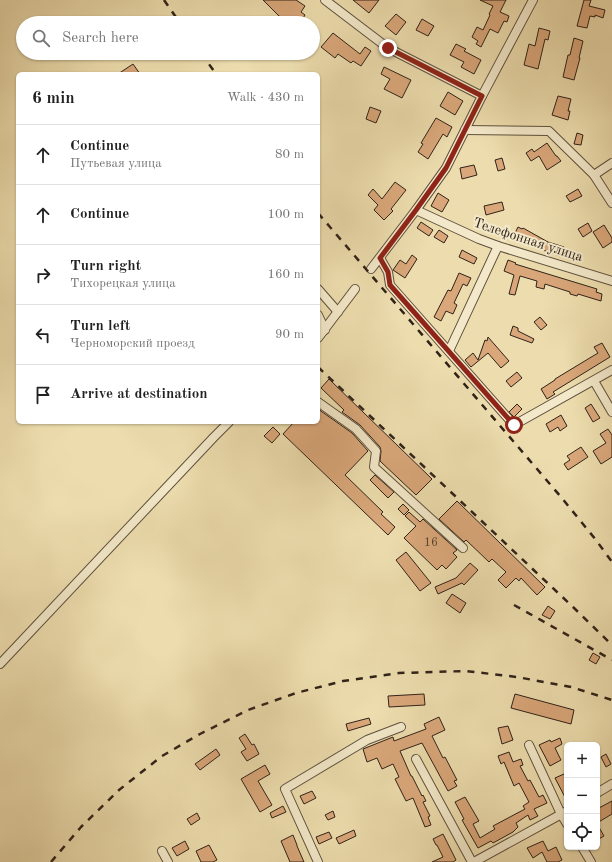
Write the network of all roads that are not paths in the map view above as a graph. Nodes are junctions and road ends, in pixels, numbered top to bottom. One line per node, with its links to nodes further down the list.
1 (325, 0): 3 (street)
2 (533, 0): 3 (street)
3 (482, 96): 4 (street)
4 (465, 130): 6 (street); 8 (street)
5 (612, 163): 6 (street)
6 (594, 175): 7 (street)
7 (612, 203)
8 (416, 210): 9 (street, Телефонная улица); 10 (street)
9 (498, 246): 12 (street, Телефонная улица); 19 (street)
10 (380, 258): 11 (street); 19 (street)
11 (371, 269)
12 (612, 281)
13 (355, 289): 15 (street)
14 (320, 291): 15 (street)
15 (338, 312): 17 (street)
16 (320, 319): 17 (street)
17 (325, 330): 18 (street)
18 (320, 336)
19 (449, 351): 21 (street)
20 (612, 370): 21 (street)
21 (594, 381): 23 (street)
22 (320, 403): 25 (street)
23 (612, 412)
24 (227, 424): 26 (street)
25 (463, 548)
26 (0, 664)
27 (401, 728): 36 (street)
28 (529, 745): 32 (street)
29 (416, 759): 37 (street)
30 (612, 784): 31 (street)
31 (600, 791)
32 (564, 812): 37 (street)
33 (584, 850): 38 (street)
34 (162, 851): 35 (street)
35 (168, 862)
36 (318, 862)
37 (473, 862)
38 (591, 862)

